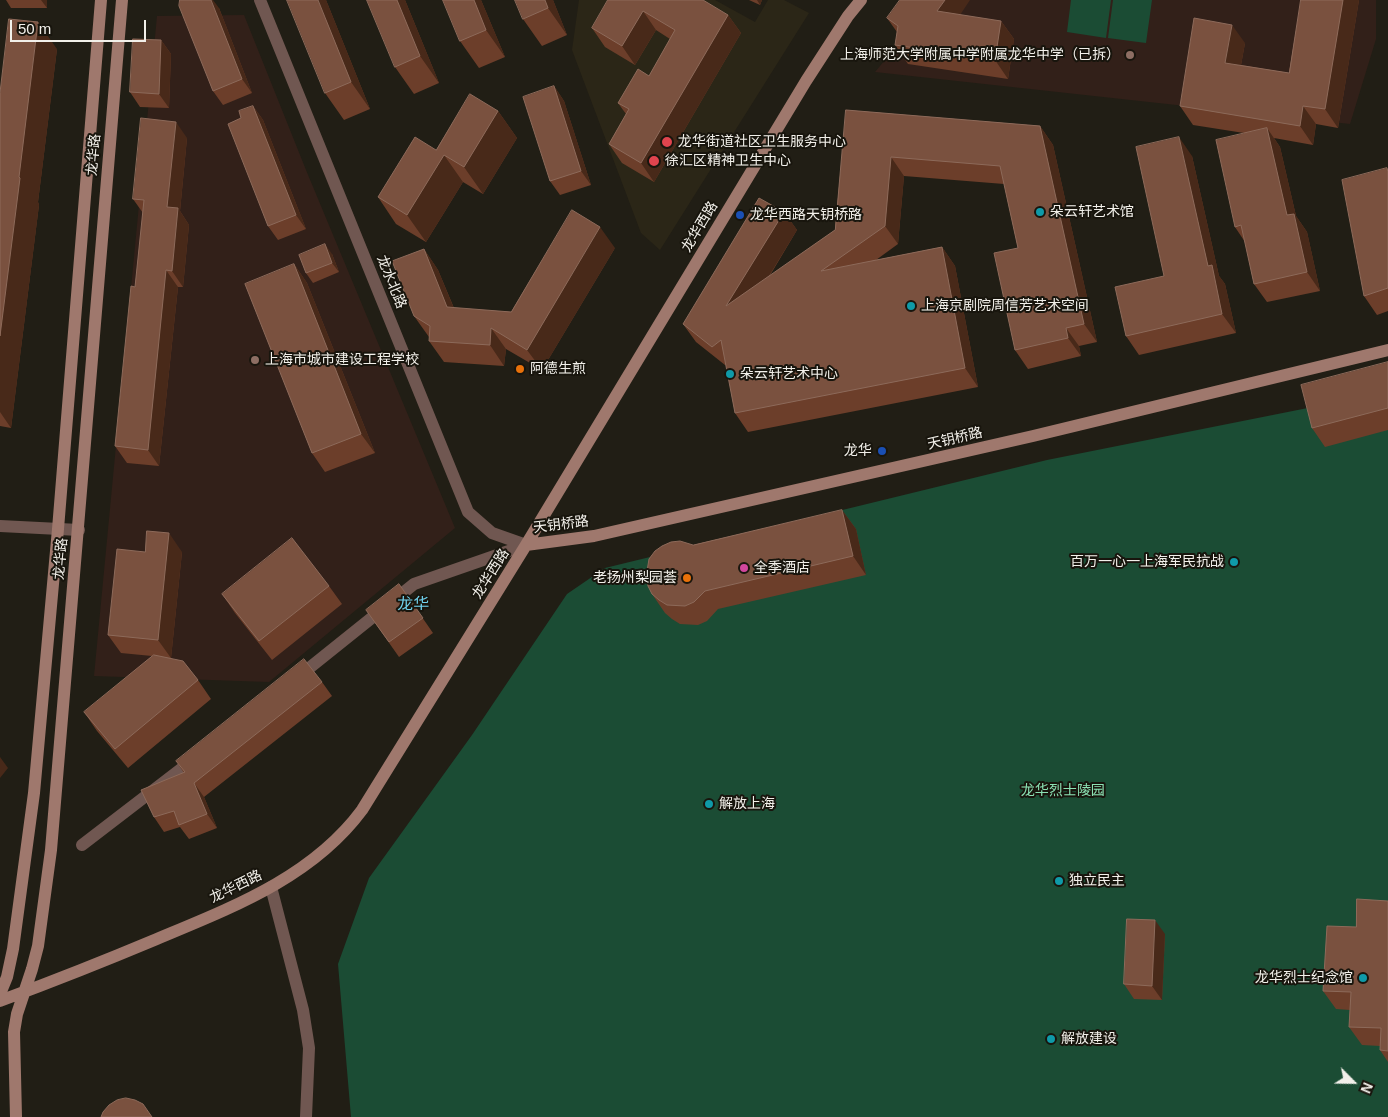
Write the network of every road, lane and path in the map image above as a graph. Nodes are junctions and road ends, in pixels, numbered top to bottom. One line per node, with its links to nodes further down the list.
1 (101, 0): 7 (street, 龙华路)
2 (122, 0): 8 (street, 龙华路)
3 (260, 0): 9 (street, 龙水北路)
4 (861, 0): 9 (street, 龙华西路)
5 (1388, 350): 9 (street, 天钥桥路)
6 (0, 526): 7 (street)
7 (58, 529): 8 (street); 15 (street, 龙华路)
8 (79, 530): 14 (street, 龙华路)
9 (526, 545): 10 (street); 13 (street, 龙华西路)
10 (290, 682)
11 (206, 750): 12 (street)
12 (82, 845)
13 (271, 887): 14 (street, 龙华西路); 18 (street)
14 (24, 992): 16 (street, 龙华西路); 17 (street, 龙华路)
15 (0, 994)
16 (0, 1001)
17 (16, 1117)
18 (306, 1117)

